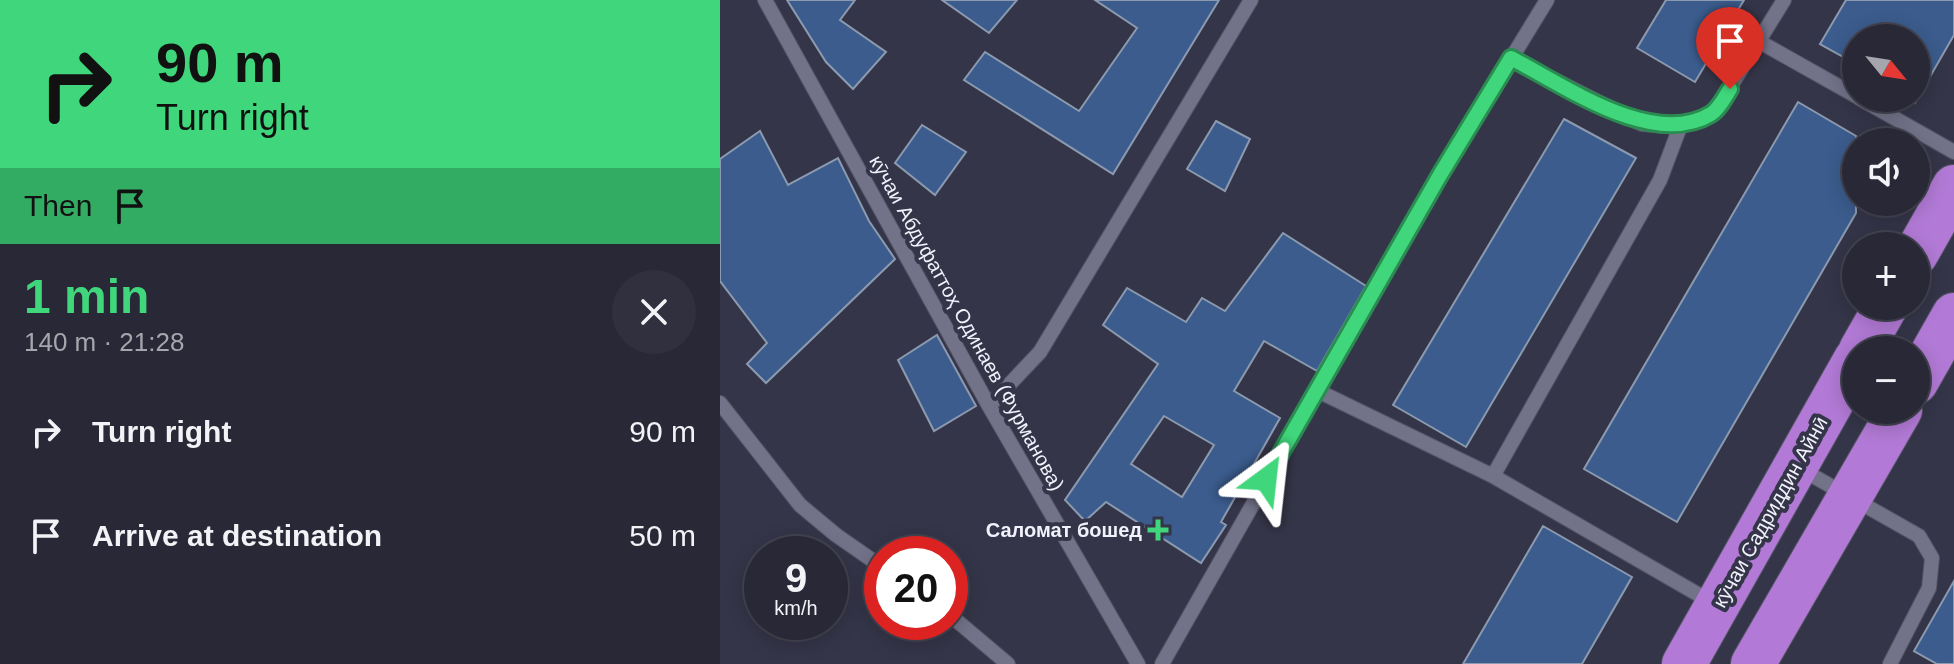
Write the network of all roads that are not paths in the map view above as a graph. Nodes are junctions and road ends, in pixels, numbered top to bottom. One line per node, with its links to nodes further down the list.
1 (765, 0): 18 (lane, кӯчаи Абдуфаттоҳ Одинаев (Фурманова))
2 (1251, 0): 18 (lane)
3 (1547, 0): 6 (lane)
4 (1784, 0): 5 (lane)
5 (1760, 42): 7 (lane); 9 (lane)
6 (1511, 58): 9 (lane); 16 (lane)
7 (1842, 88)
8 (1884, 112): 10 (lane)
9 (1680, 127): 21 (lane)
10 (1954, 152)
11 (1954, 187): 12 (highway)
12 (1928, 232)
13 (1954, 315): 14 (highway)
14 (1930, 357)
15 (1842, 384): 20 (highway, кӯчаи Садриддин Айнӣ)
16 (1316, 390): 21 (lane); 28 (lane)
17 (720, 403): 23 (lane)
18 (989, 406): 27 (lane, кӯчаи Абдуфаттоҳ Одинаев (Фурманова))
19 (1892, 424): 22 (highway)
20 (1795, 466): 22 (lane); 24 (highway, кӯчаи Садриддин Айнӣ)
21 (1493, 476): 24 (lane)
22 (1850, 498): 30 (highway); 31 (lane)
23 (864, 554)
24 (1717, 605): 29 (highway, кӯчаи Садриддин Айнӣ)
25 (968, 630): 26 (lane)
26 (1006, 663)
27 (1138, 664)
28 (1162, 664)
29 (1684, 664)
30 (1753, 664)
31 (1890, 664)

